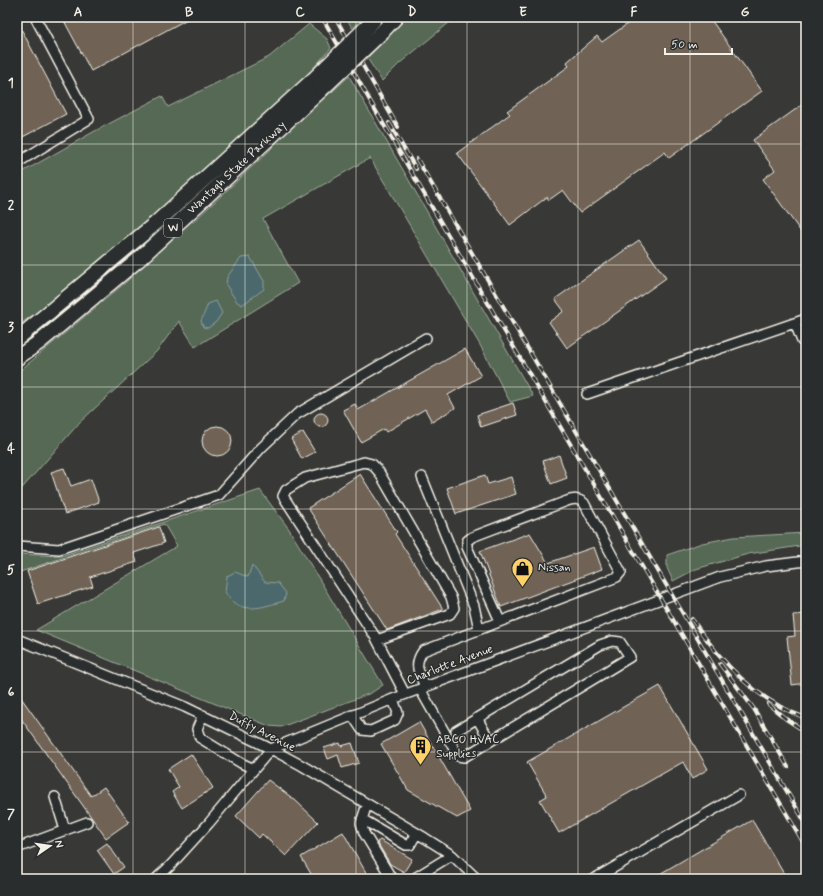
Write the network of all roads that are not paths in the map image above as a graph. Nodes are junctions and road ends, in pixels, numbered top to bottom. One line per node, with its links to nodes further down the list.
1 (35, 17): 5 (street)
2 (396, 17): 4 (highway, Wantagh State Parkway / W, bridge)
3 (375, 19): 4 (highway, Wantagh State Parkway / W, bridge)
4 (318, 84): 8 (highway, Wantagh State Parkway / W); 11 (highway, Wantagh State Parkway / W)
5 (17, 163)
6 (806, 319): 7 (street)
7 (795, 323): 10 (street); 12 (street)
8 (20, 335)
9 (426, 338): 14 (street)
10 (802, 341)
11 (18, 357)
12 (587, 394)
13 (422, 477): 17 (street)
14 (17, 546)
15 (806, 561): 20 (street, Charlotte Avenue)
16 (500, 622): 16 (street); 17 (street)
17 (479, 629): 20 (street)
18 (17, 639): 23 (street, Duffy Avenue)
19 (377, 640): 19 (street); 21 (street)
20 (423, 688): 21 (street, Charlotte Avenue); 27 (street)
21 (405, 694): 22 (street, Charlotte Avenue)
22 (393, 699): 24 (street, Charlotte Avenue); 24 (street)
23 (203, 715): 28 (street, Duffy Avenue); 29 (street)
24 (352, 715): 28 (street, Charlotte Avenue)
25 (477, 718): 26 (street); 27 (street); 27 (street)
26 (456, 731)
27 (490, 741)
28 (271, 749): 29 (street, Charlotte Avenue); 32 (street, Duffy Avenue)
29 (254, 769): 39 (street, Charlotte Avenue)
30 (739, 795): 43 (street)
31 (55, 797): 35 (street)
32 (367, 804): 33 (street); 36 (street, Duffy Avenue)
33 (362, 820): 36 (street); 40 (street)
34 (87, 822): 35 (street)
35 (65, 830): 37 (street)
36 (417, 833): 38 (street, Duffy Avenue)
37 (17, 848)
38 (452, 855): 41 (street); 42 (street, Duffy Avenue)
39 (156, 879)
40 (392, 879)
41 (413, 879)
42 (477, 879)
43 (594, 879)

